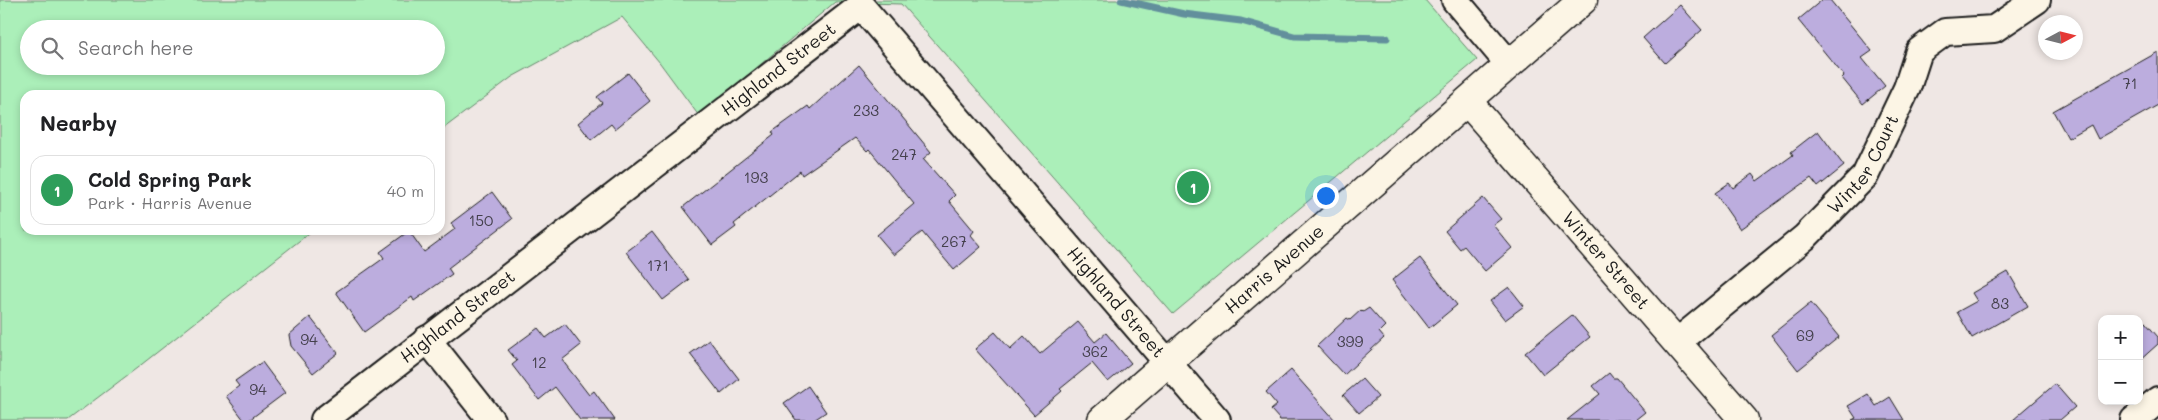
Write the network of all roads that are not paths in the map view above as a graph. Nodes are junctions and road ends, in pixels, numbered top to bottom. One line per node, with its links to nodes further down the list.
1 (1455, 0): 4 (street)
2 (1583, 0): 4 (main road, Harris Avenue)
3 (2036, 0): 7 (street, Winter Court)
4 (1509, 64): 5 (main road, Harris Avenue)
5 (1468, 102): 7 (main road, Winter Street); 8 (main road, Harris Avenue)
6 (427, 339): 8 (street, Highland Street); 10 (street, Highland Street); 11 (street)
7 (1677, 342): 14 (main road, Winter Street)
8 (1168, 363): 12 (main road, Harris Avenue); 13 (street)
9 (2158, 400): 15 (street)
10 (324, 420)
11 (491, 420)
12 (1102, 420)
13 (1217, 420)
14 (1744, 420)
15 (2134, 420)

